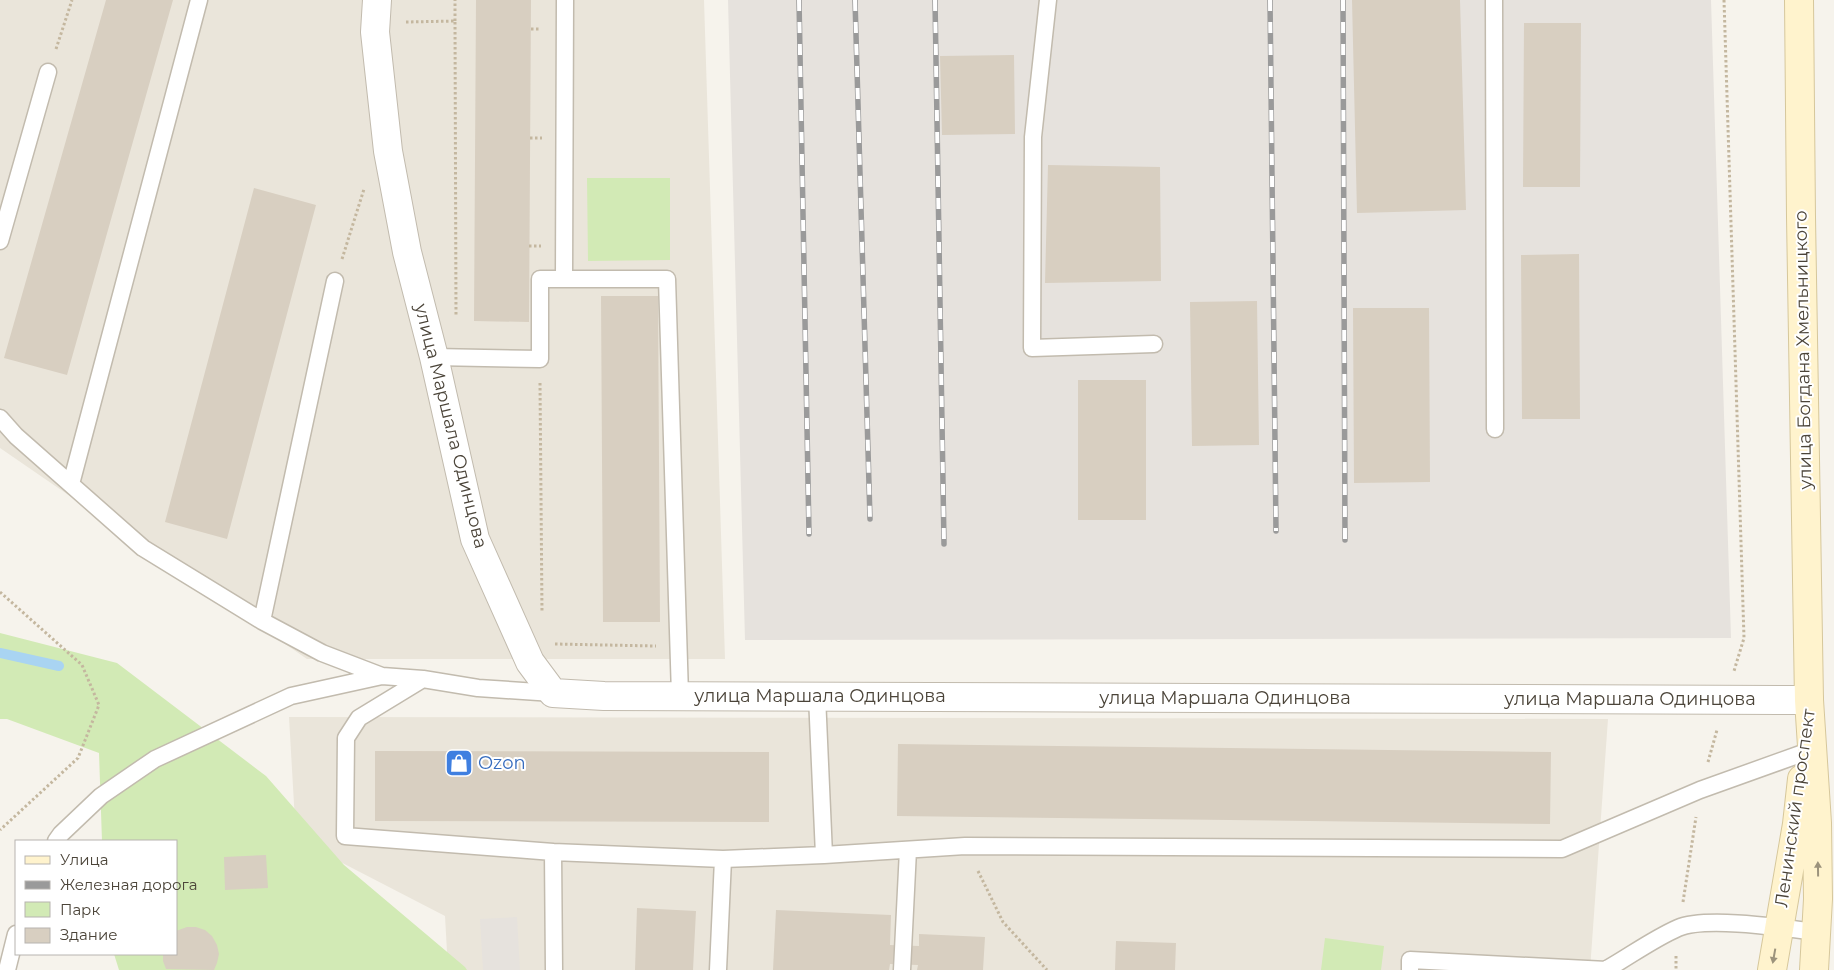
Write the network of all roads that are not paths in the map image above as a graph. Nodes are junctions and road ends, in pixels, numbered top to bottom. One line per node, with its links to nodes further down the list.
1 (198, 0): 15 (lane)
2 (376, 0): 12 (street, улица Маршала Одинцова)
3 (566, 0): 9 (lane)
4 (1048, 0): 11 (lane)
5 (1494, 0): 14 (lane)
6 (1800, 0): 22 (main road, улица Богдана Хмельницкого)
7 (48, 72): 8 (lane)
8 (0, 241)
9 (564, 278): 12 (lane); 20 (lane)
10 (335, 281): 16 (lane)
11 (1154, 344)
12 (445, 357): 19 (street, улица Маршала Одинцова)
13 (0, 418): 15 (lane)
14 (1496, 430)
15 (71, 484): 16 (lane)
16 (262, 621): 17 (lane)
17 (382, 676): 18 (lane); 24 (lane)
18 (423, 679): 19 (lane); 26 (lane)
19 (553, 693): 20 (street, улица Маршала Одинцова)
20 (680, 695): 21 (street, улица Маршала Одинцова)
21 (817, 696): 22 (street, улица Маршала Одинцова); 27 (lane)
22 (1809, 700): 23 (main road, Ленинский проспект); 29 (main road, Ленинский проспект, one-way to 22)
23 (1806, 752): 25 (lane); 30 (main road, Ленинский проспект)
24 (57, 840)
25 (908, 850): 27 (lane); 36 (lane)
26 (554, 852): 28 (lane); 34 (lane)
27 (824, 855): 28 (lane)
28 (723, 859): 35 (lane)
29 (1826, 895): 31 (main road, Ленинский проспект)
30 (1779, 927): 31 (lane); 38 (lane); 39 (main road, Ленинский проспект, one-way to 39)
31 (1816, 932): 40 (main road, Ленинский проспект)
32 (15, 938): 33 (lane)
33 (7, 970)
34 (554, 970)
35 (718, 970)
36 (902, 970)
37 (1410, 970): 38 (lane)
38 (1607, 970)
39 (1772, 970)
40 (1814, 970)

